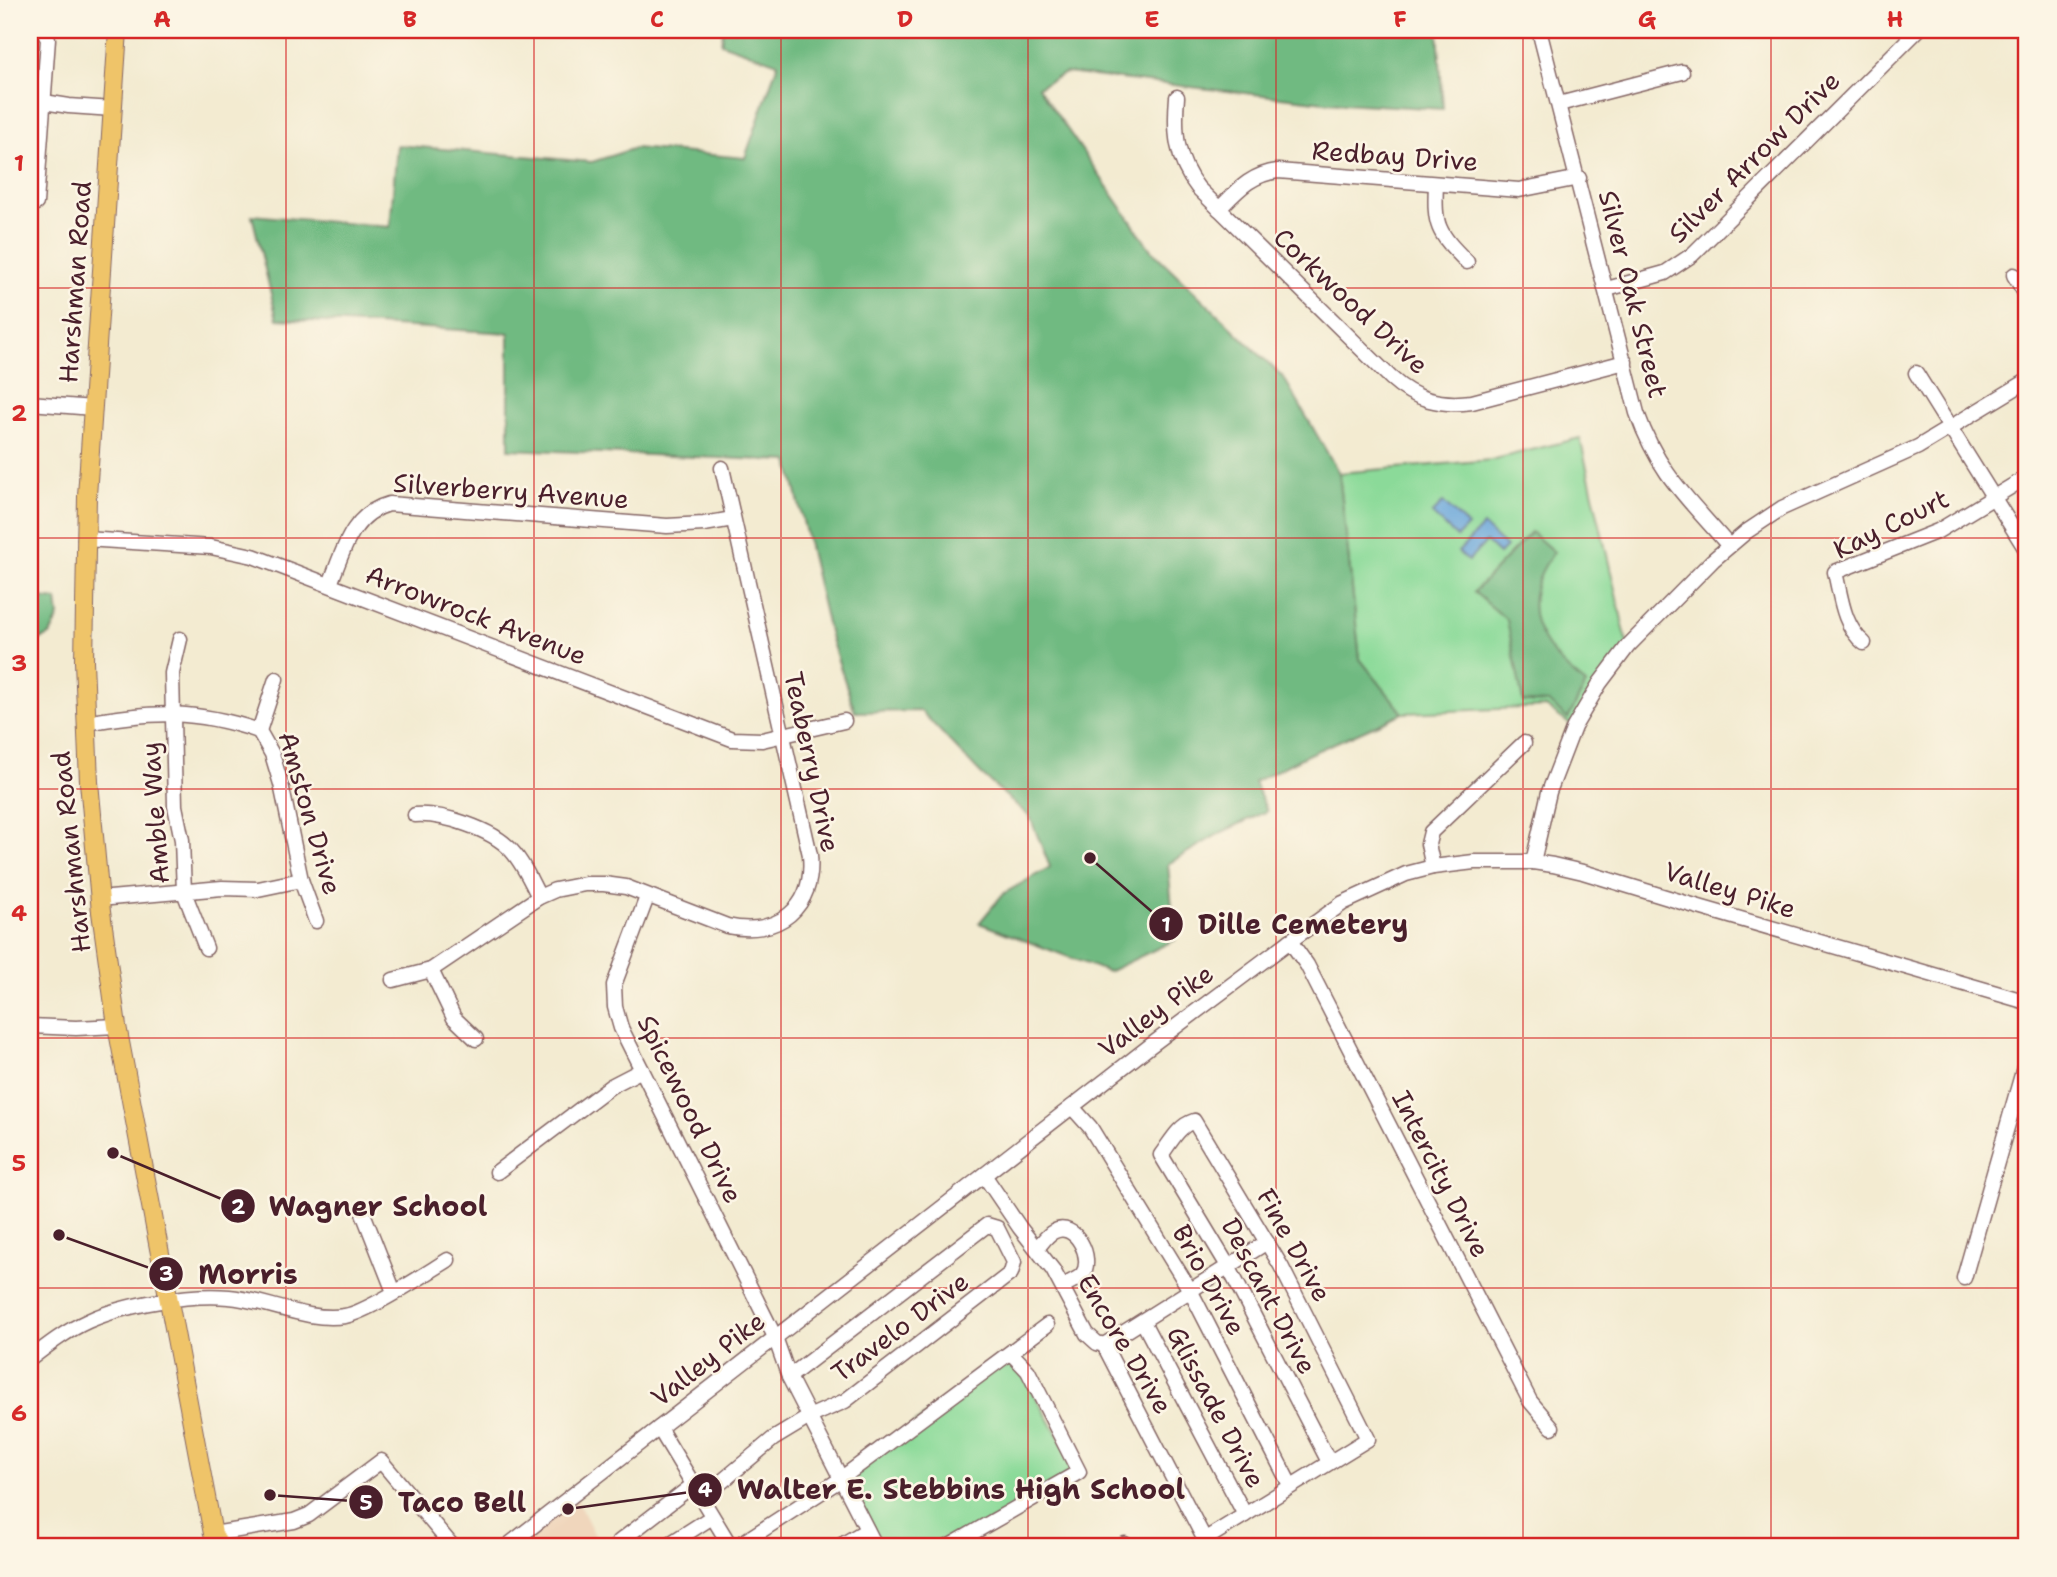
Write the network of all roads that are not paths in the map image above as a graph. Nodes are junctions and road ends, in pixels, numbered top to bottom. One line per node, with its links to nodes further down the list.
1 (39, 30): 7 (street)
2 (118, 30): 9 (main road, Harshman Road)
3 (1539, 30): 8 (street, Silver Oak Street)
4 (1918, 30): 17 (street, Silver Arrow Drive)
5 (1682, 72): 8 (street)
6 (1177, 97): 14 (street, Corkwood Drive)
7 (44, 102): 9 (street); 10 (street)
8 (1559, 104): 11 (street, Silver Oak Street)
9 (113, 109): 23 (main road, Harshman Road)
10 (35, 161): 13 (street)
11 (1579, 178): 12 (street, Redbay Drive); 17 (street, Silver Oak Street)
12 (1436, 184): 14 (street, Redbay Drive); 15 (street)
13 (36, 202)
14 (1219, 209): 19 (street, Corkwood Drive)
15 (1467, 262)
16 (2014, 275): 18 (street)
17 (1607, 289): 19 (street, Silver Oak Street)
18 (2027, 296)
19 (1625, 362): 30 (street, Silver Oak Street)
20 (1916, 373): 24 (street)
21 (2027, 381): 24 (street)
22 (30, 403): 23 (street)
23 (93, 408): 29 (main road, Harshman Road)
24 (1952, 427): 27 (street); 30 (street)
25 (722, 468): 28 (street, Teaberry Drive)
26 (2027, 477): 27 (street)
27 (1994, 497): 31 (street); 34 (street, Kay Court)
28 (733, 519): 32 (street, Silverberry Avenue); 40 (street, Teaberry Drive)
29 (85, 539): 32 (street, Arrowrock Avenue); 38 (main road, Harshman Road)
30 (1729, 546): 43 (street)
31 (2027, 551)
32 (330, 584): 40 (street, Arrowrock Avenue)
33 (180, 639): 36 (street, Amble Way)
34 (1864, 643)
35 (276, 679): 39 (street, Amston Drive)
36 (173, 713): 38 (street, Amble Way); 39 (street, Amble Way); 46 (street, Amble Way)
37 (844, 721): 40 (street, Arrowrock Avenue)
38 (86, 723): 49 (main road, Harshman Road)
39 (259, 731): 45 (street, Amston Drive)
40 (782, 735): 48 (street, Teaberry Drive)
41 (1524, 743): 44 (street)
42 (415, 815): 47 (street)
43 (1533, 862): 44 (street, Valley Pike); 55 (street, Valley Pike)
44 (1433, 867): 51 (street, Valley Pike)
45 (301, 880): 46 (street); 50 (street, Amston Drive)
46 (184, 892): 49 (street); 52 (street, Amble Way)
47 (539, 897): 48 (street, Teaberry Drive); 53 (street, Teaberry Drive)
48 (647, 897): 60 (street, Spicewood Drive)
49 (99, 899): 57 (main road, Harshman Road)
50 (316, 921)
51 (1290, 941): 61 (street, Valley Pike); 83 (street, Intercity Drive)
52 (206, 948)
53 (432, 970): 54 (street, Teaberry Drive); 58 (street)
54 (393, 980)
55 (2027, 1002)
56 (30, 1026): 57 (street)
57 (117, 1026): 74 (main road, Harshman Road)
58 (476, 1040)
59 (2027, 1057): 70 (street)
60 (642, 1070): 63 (street); 77 (street, Spicewood Drive)
61 (1072, 1107): 64 (street, Valley Pike); 72 (street, Brio Drive)
62 (1161, 1155): 66 (street, Fine Drive); 69 (street, Descant Drive)
63 (497, 1172)
64 (984, 1175): 67 (street, Encore Drive); 77 (street, Valley Pike)
65 (363, 1213): 73 (street)
66 (1267, 1242): 69 (street); 85 (street, Fine Drive)
67 (1037, 1248): 71 (street, Encore Drive); 71 (street)
68 (448, 1261): 73 (street)
69 (1228, 1266): 72 (street); 85 (street, Descant Drive)
70 (1964, 1278)
71 (1063, 1286): 78 (street, Encore Drive)
72 (1190, 1290): 75 (street); 88 (street, Brio Drive)
73 (394, 1292): 74 (street)
74 (169, 1300): 80 (street); 93 (main road, Harshman Road)
75 (1143, 1322): 78 (street); 90 (street, Glissade Drive)
76 (1046, 1325): 79 (street)
77 (775, 1337): 81 (street, Spicewood Drive); 84 (street, Valley Pike)
78 (1104, 1345): 94 (street, Encore Drive)
79 (1011, 1353): 86 (street); 102 (street)
80 (30, 1359)
81 (789, 1377): 82 (street, Spicewood Drive); 82 (street, Travelo Drive)
82 (811, 1416): 86 (street, Spicewood Drive); 89 (street, Travelo Drive)
83 (1552, 1427)
84 (659, 1428): 87 (street); 97 (street, Valley Pike)
85 (1329, 1462): 88 (street)
86 (841, 1478): 92 (street, Spicewood Drive); 99 (street)
87 (693, 1485): 89 (street); 95 (street)
88 (1290, 1485): 90 (street)
89 (701, 1499): 91 (street)
90 (1245, 1515): 94 (street)
91 (712, 1517): 98 (street); 99 (street)
92 (867, 1530): 100 (street); 101 (street, Spicewood Drive)
93 (215, 1543): 96 (street)
94 (1206, 1543)
95 (620, 1544)
96 (453, 1547)
97 (506, 1547)
98 (665, 1547)
99 (734, 1547)
100 (838, 1547)
101 (876, 1547)
102 (948, 1547)

